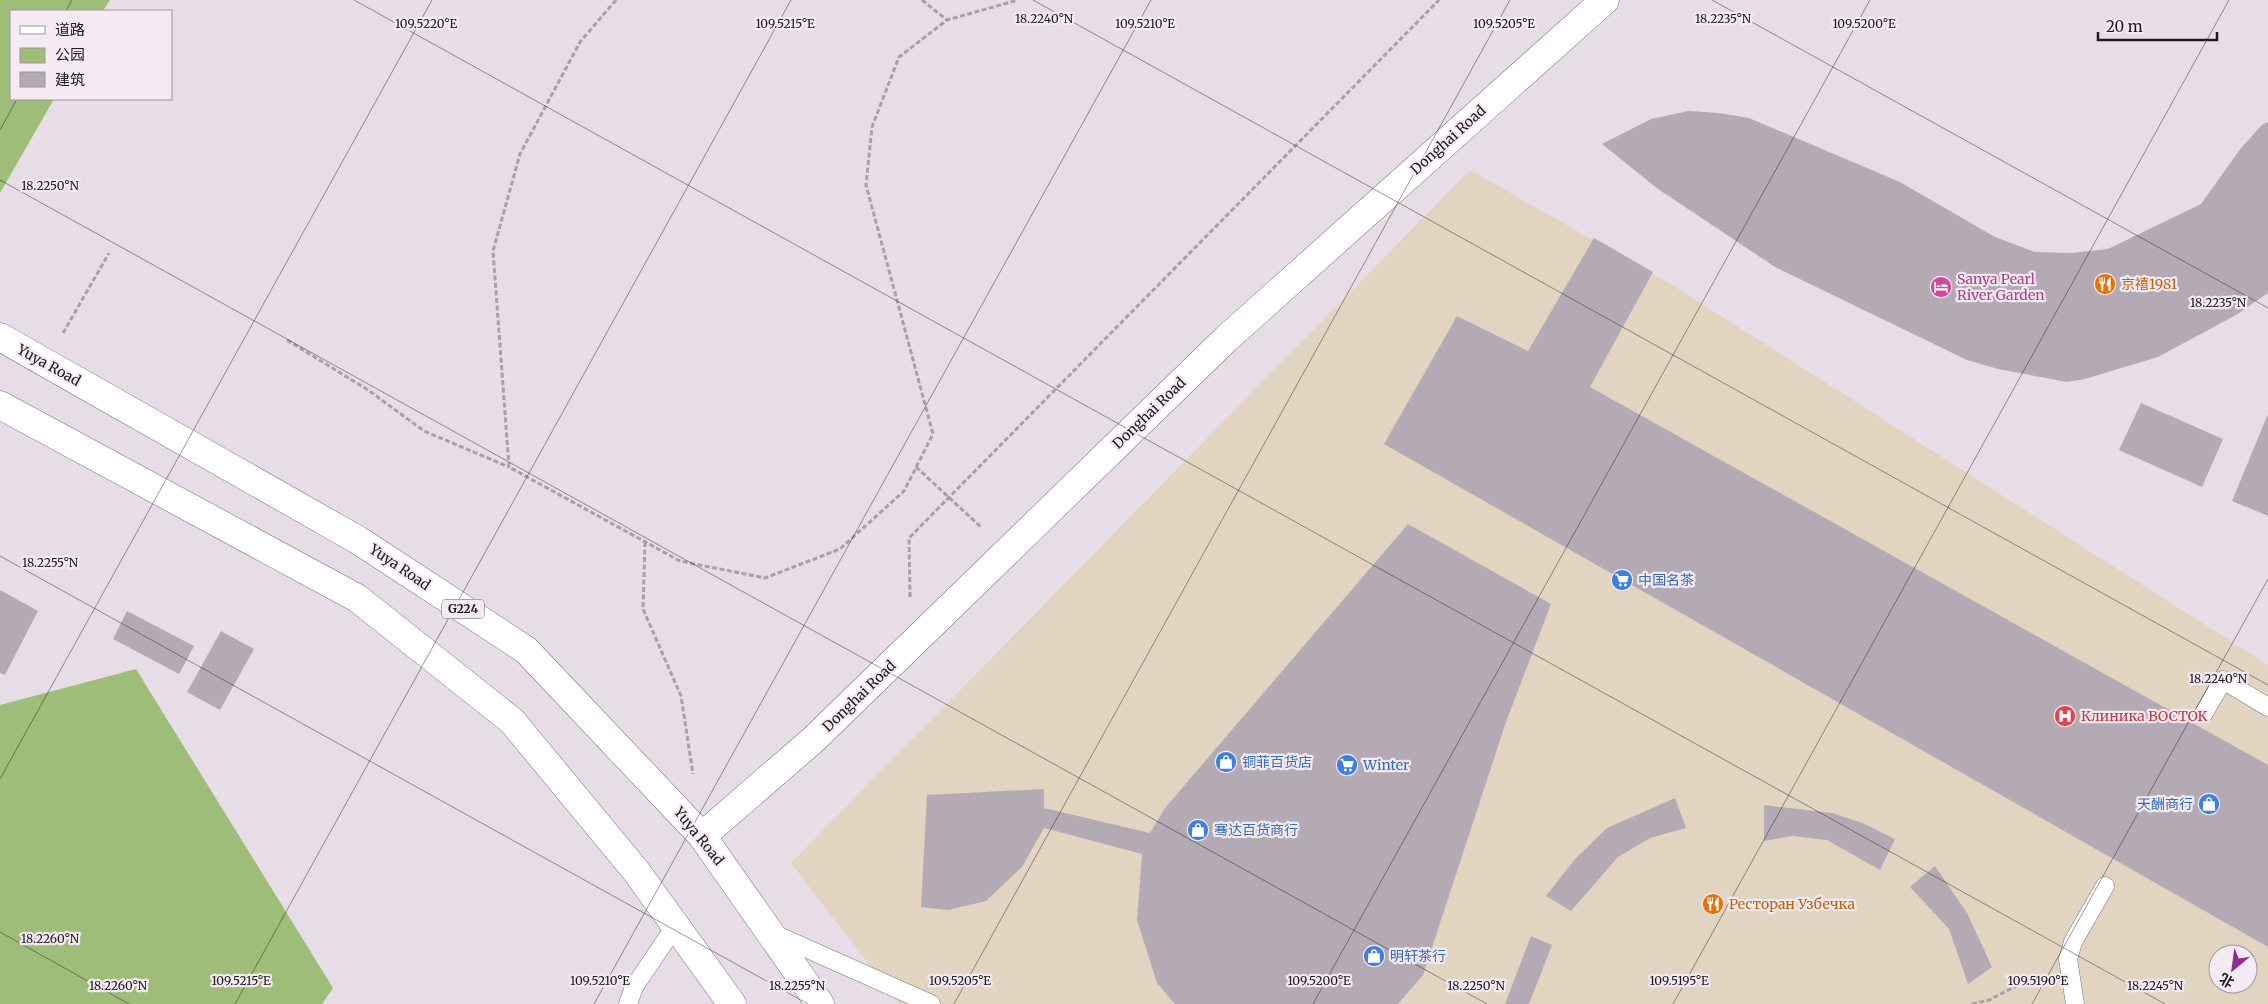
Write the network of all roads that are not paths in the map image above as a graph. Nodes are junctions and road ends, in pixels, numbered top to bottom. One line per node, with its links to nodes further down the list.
1 (1605, 0): 6 (main road, Donghai Road)
2 (0, 337): 6 (main road, Yuya Road / G224)
3 (0, 405): 8 (main road)
4 (2268, 707): 5 (lane)
5 (2204, 713)
6 (702, 836): 9 (main road, Yuya Road / G224)
7 (2105, 886): 14 (lane)
8 (676, 925): 10 (lane); 11 (main road)
9 (769, 932): 12 (main road, Yuya Road / G224); 13 (lane)
10 (628, 1004)
11 (732, 1004)
12 (820, 1004)
13 (932, 1004)
14 (2075, 1004)

